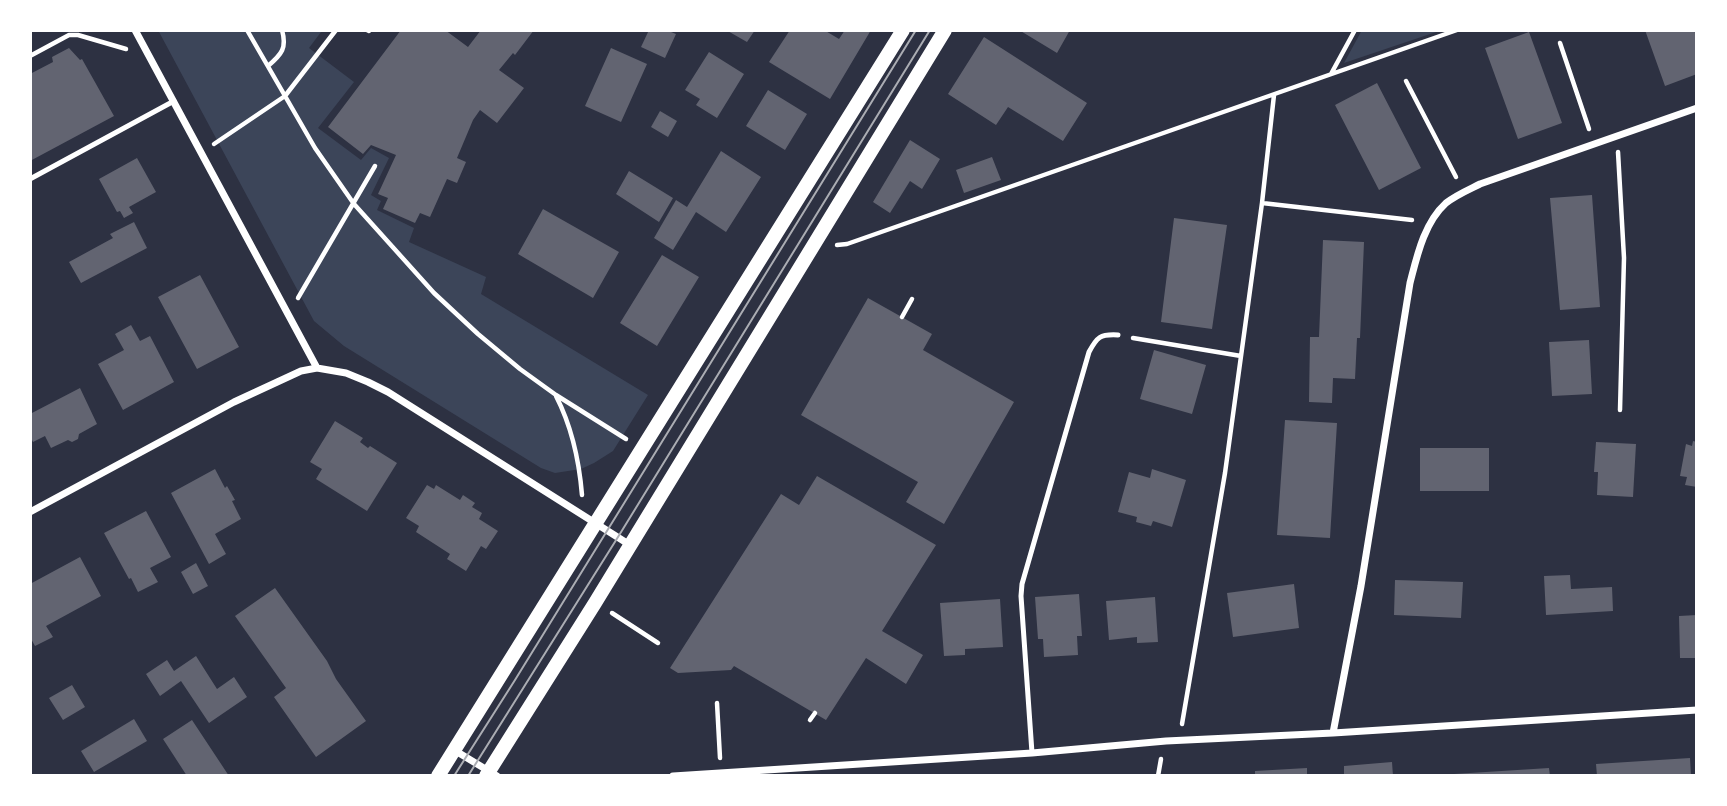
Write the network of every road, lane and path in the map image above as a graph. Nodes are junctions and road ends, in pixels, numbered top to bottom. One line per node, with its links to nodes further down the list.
1 (135, 30): 11 (street)
2 (247, 30): 12 (path)
3 (282, 30): 12 (path)
4 (335, 30): 16 (path)
5 (903, 30): 37 (main road)
6 (945, 30): 28 (main road)
7 (1355, 30): 13 (path)
8 (1457, 30): 13 (path)
9 (1560, 43): 20 (path)
10 (30, 56): 11 (path)
11 (150, 56): 17 (street)
12 (268, 66): 16 (path)
13 (1331, 74): 15 (path)
14 (1406, 81): 24 (path)
15 (1274, 95): 25 (path); 28 (path)
16 (285, 96): 21 (path); 26 (path)
17 (174, 101): 21 (street); 23 (lane)
18 (1697, 108): 19 (street)
19 (1617, 135): 20 (street); 36 (path)
20 (1594, 143): 24 (street)
21 (201, 152): 30 (street)
22 (375, 166): 26 (path)
23 (30, 179)
24 (1464, 192): 27 (street)
25 (1262, 203): 27 (path); 33 (path)
26 (354, 204): 30 (path); 35 (path)
27 (1431, 222): 47 (street)
28 (817, 237): 40 (main road)
29 (912, 299): 31 (path)
30 (289, 314): 34 (street)
31 (901, 317)
32 (1118, 335): 33 (path); 50 (lane)
33 (1241, 356): 48 (path)
34 (317, 368): 38 (street); 39 (street)
35 (555, 395): 37 (path); 39 (path)
36 (1620, 410)
37 (642, 449): 39 (main road)
38 (30, 512)
39 (589, 520): 40 (street); 49 (main road)
40 (630, 545): 41 (main road)
41 (595, 603): 42 (path); 52 (main road)
42 (658, 643)
43 (717, 703): 51 (path)
44 (1697, 710): 47 (street)
45 (815, 713): 46 (path)
46 (810, 720)
47 (1333, 733): 48 (street)
48 (1180, 741): 50 (street)
49 (454, 750): 52 (street); 53 (main road)
50 (1032, 753): 51 (street)
51 (720, 773): 54 (street)
52 (491, 775)
53 (438, 776)
54 (673, 776)

